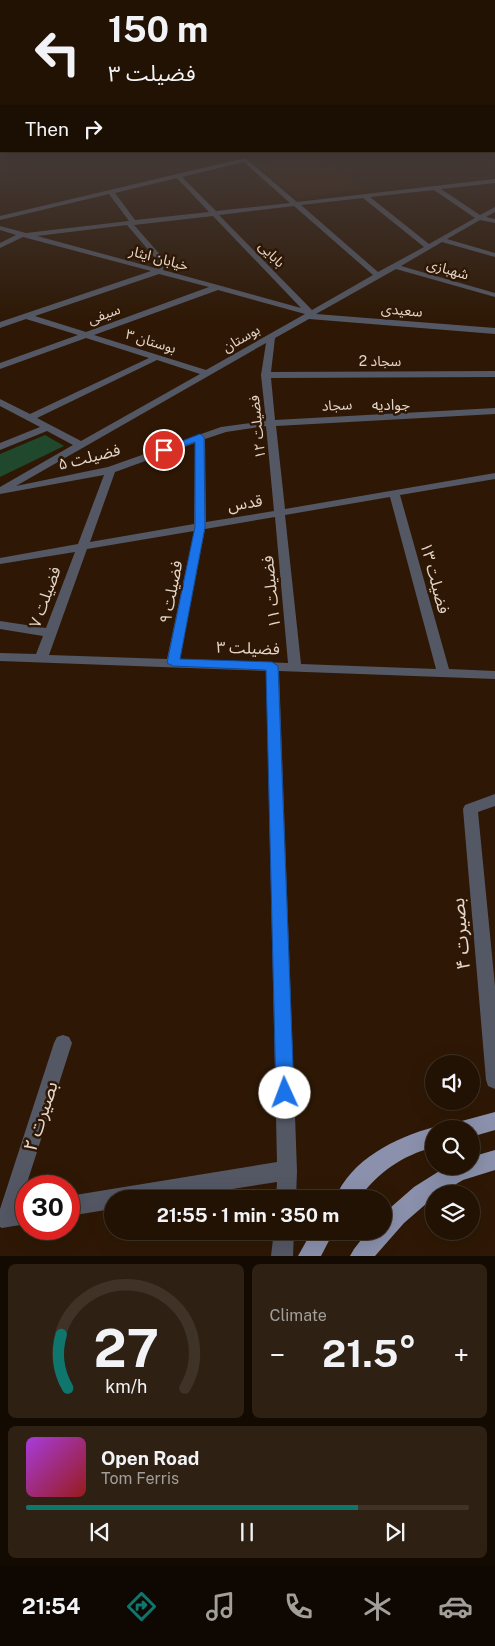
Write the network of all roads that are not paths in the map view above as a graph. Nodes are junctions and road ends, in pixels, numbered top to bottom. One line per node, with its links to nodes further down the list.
1 (66, 203): 10 (street)
2 (118, 203): 13 (street)
3 (203, 203): 9 (street, بابایی)
4 (307, 203): 7 (street)
5 (372, 203): 18 (street)
6 (457, 203): 11 (street)
7 (295, 204): 9 (street); 22 (street)
8 (495, 209): 11 (street, بوستان)
9 (213, 213): 13 (street); 25 (street, بابایی)
10 (0, 218)
11 (480, 218): 12 (street); 16 (street, بوستان)
12 (495, 221)
13 (131, 222): 15 (street); 21 (street)
14 (0, 228): 15 (street, خیابان ایثار)
15 (24, 234): 17 (street); 21 (street, خیابان ایثار)
16 (441, 240): 18 (street, بوستان); 19 (street)
17 (0, 246)
18 (429, 247): 20 (street, بوستان)
19 (495, 255)
20 (394, 266): 22 (street, بوستان); 24 (street, شهبازی)
21 (159, 271): 23 (street, خیابان ایثار); 26 (street)
22 (378, 276): 25 (street, بوستان)
23 (218, 287): 25 (street, خیابان ایثار); 29 (street, سیفی)
24 (495, 295)
25 (310, 315): 28 (street, سعیدی); 30 (street, بوستان)
26 (26, 316): 27 (street); 29 (street, بوستان ۳)
27 (0, 325)
28 (495, 331)
29 (86, 335): 31 (street, بوستان ۳); 32 (street, سیفی)
30 (271, 337): 33 (street, بوستان); 35 (street, فضیلت ۱۲)
31 (157, 357): 33 (street, بوستان ۳); 38 (street)
32 (0, 366)
33 (208, 373): 42 (street, بوستان)
34 (495, 374): 35 (street, سجاد 2)
35 (266, 376): 39 (street, فضیلت ۱۲)
36 (0, 402): 38 (street)
37 (495, 411): 39 (street, سجاد)
38 (29, 418): 40 (street)
39 (270, 423): 41 (street, فضیلت ۵); 48 (street, فضیلت ۱۲)
40 (46, 428): 42 (street); 43 (street)
41 (200, 437): 44 (street, فضیلت ۵); 49 (street, فضیلت ۹)
42 (81, 445): 46 (street, بوستان)
43 (0, 447)
44 (111, 470): 46 (street, فضیلت ۵); 50 (street, فضیلت ۷)
45 (495, 476): 47 (street, قدس)
46 (0, 492)
47 (394, 493): 48 (street, قدس); 59 (street, فضیلت ۱۳)
48 (280, 514): 49 (street, قدس); 58 (street, فضیلت ۱۱)
49 (200, 527): 50 (street, قدس); 56 (street, فضیلت ۹)
50 (80, 548): 51 (street, قدس); 53 (street, فضیلت ۷)
51 (0, 562)
52 (0, 625): 53 (street)
53 (50, 633): 55 (street, فضیلت ۷)
54 (0, 657): 55 (street, فضیلت ۳)
55 (41, 658): 56 (street, فضیلت ۳)
56 (173, 663): 57 (street, فضیلت ۳)
57 (272, 666): 58 (street, فضیلت ۳); 68 (street)
58 (295, 667): 59 (street, فضیلت ۳)
59 (444, 673): 60 (street, فضیلت ۳)
60 (495, 675)
61 (495, 800): 63 (street, بصیرت ۴)
62 (63, 1043): 72 (street, بصیرت ۲)
63 (495, 1080)
64 (495, 1121): 65 (main road)
65 (480, 1125)
66 (425, 1140): 70 (main road)
67 (495, 1160): 73 (main road)
68 (287, 1171): 69 (street); 71 (street)
69 (286, 1190)
70 (352, 1190)
71 (80, 1204)
72 (11, 1216)
73 (392, 1221)
74 (283, 1240): 77 (street)
75 (319, 1240): 78 (main road)
76 (375, 1240): 79 (main road)
77 (282, 1256)
78 (309, 1256)
79 (362, 1256)

